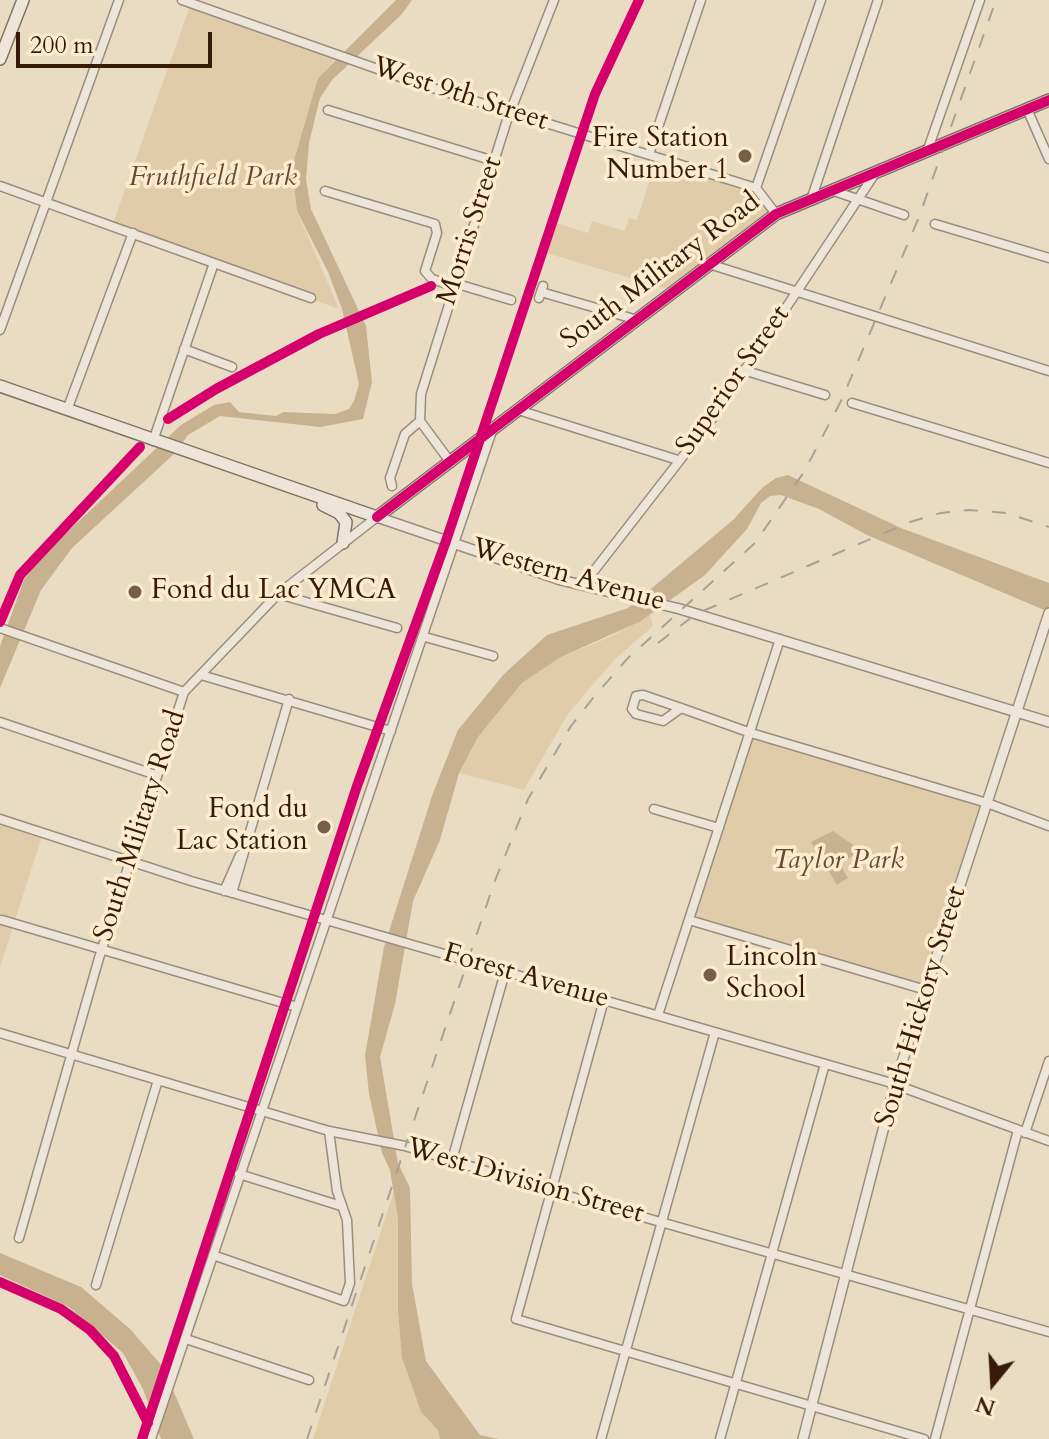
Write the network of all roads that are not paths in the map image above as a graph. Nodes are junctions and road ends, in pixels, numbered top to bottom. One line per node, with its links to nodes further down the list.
1 (23, 0): 9 (main road)
2 (119, 0): 25 (street)
3 (182, 0): 13 (street, West 9th Street)
4 (554, 0): 13 (street, Morris Street)
5 (701, 0): 15 (street)
6 (821, 0): 20 (street)
7 (878, 0): 23 (street)
8 (980, 0): 14 (street)
9 (1, 54)
10 (1049, 100): 11 (main road, South Military Road)
11 (1027, 109): 14 (main road, South Military Road); 16 (street)
12 (328, 110): 17 (street)
13 (510, 111): 15 (street, West 9th Street); 17 (street, Morris Street)
14 (928, 149): 18 (main road, South Military Road)
15 (649, 154): 20 (street, West 9th Street)
16 (1049, 159)
17 (494, 161): 33 (street, Morris Street)
18 (876, 171): 21 (main road, South Military Road); 24 (street, Superior Street)
19 (0, 186): 25 (street)
20 (756, 188): 26 (street)
21 (830, 189): 23 (main road, South Military Road); 24 (street)
22 (325, 191): 33 (street)
23 (812, 197): 26 (main road, South Military Road)
24 (857, 200): 27 (street); 35 (street, Superior Street)
25 (45, 201): 29 (street); 39 (street)
26 (776, 214): 32 (main road, South Military Road)
27 (904, 215)
28 (935, 224): 30 (street)
29 (133, 233): 31 (street); 47 (street)
30 (1049, 258)
31 (214, 263): 36 (street); 40 (street)
32 (709, 264): 35 (street); 38 (main road, South Military Road)
33 (454, 285): 37 (street); 49 (street, Morris Street)
34 (541, 292): 38 (street)
35 (795, 292): 42 (street, Superior Street); 43 (street)
36 (311, 298)
37 (511, 300)
38 (634, 319): 48 (main road, South Military Road)
39 (0, 330)
40 (184, 349): 41 (street); 51 (street)
41 (232, 367)
42 (743, 370): 45 (street); 52 (street, Superior Street)
43 (1049, 371)
44 (0, 386): 47 (main road, Western Avenue)
45 (825, 395)
46 (852, 403): 54 (street)
47 (67, 410): 51 (main road, Western Avenue)
48 (518, 410): 50 (main road, South Military Road); 52 (street)
49 (420, 421): 53 (street); 55 (street, Morris Street)
50 (492, 431): 53 (main road, South Military Road); 59 (street)
51 (156, 442): 56 (main road, Western Avenue)
52 (678, 460): 60 (street, Superior Street)
53 (451, 463): 57 (main road, South Military Road)
54 (1049, 463)
55 (392, 486)
56 (298, 492): 57 (main road, Western Avenue); 58 (main road)
57 (377, 517): 58 (street, South Military Road); 59 (street, Western Avenue)
58 (343, 543): 61 (street, South Military Road)
59 (455, 544): 60 (street, Western Avenue); 65 (street)
60 (583, 585): 66 (street, Western Avenue)
61 (278, 594): 64 (street); 68 (street, South Military Road)
62 (1048, 614): 72 (street, South Hickory Street)
63 (2, 628): 69 (street)
64 (397, 628)
65 (425, 637): 67 (street); 75 (street)
66 (780, 639): 72 (street, Western Avenue); 76 (street)
67 (493, 656)
68 (201, 675): 69 (street, South Military Road); 70 (street)
69 (184, 692): 77 (street, South Military Road)
70 (289, 699): 75 (street); 84 (street)
71 (681, 708): 71 (street); 76 (street)
72 (1017, 711): 74 (street, Western Avenue); 78 (street, South Hickory Street)
73 (0, 722): 77 (street)
74 (1049, 722)
75 (391, 731): 85 (street)
76 (751, 733): 78 (street); 82 (street)
77 (156, 775): 83 (street, South Military Road)
78 (987, 803): 81 (street); 90 (street, South Hickory Street)
79 (654, 809): 82 (street)
80 (0, 819): 83 (street, Forest Avenue)
81 (1049, 826)
82 (719, 828): 87 (street)
83 (128, 862): 84 (street, Forest Avenue); 88 (street, South Military Road)
84 (228, 892): 85 (street, Forest Avenue)
85 (326, 919): 89 (street, Forest Avenue); 92 (street)
86 (2, 920): 88 (street)
87 (689, 920): 90 (street); 93 (street)
88 (101, 949): 92 (street); 96 (street, South Military Road)
89 (505, 972): 91 (street, Forest Avenue); 105 (street)
90 (926, 990): 100 (street, South Hickory Street)
91 (604, 1000): 93 (street, Forest Avenue); 107 (street)
92 (297, 1007): 101 (street)
93 (658, 1015): 94 (street, Forest Avenue)
94 (715, 1032): 98 (street, Forest Avenue); 109 (street)
95 (0, 1033): 96 (street, West Division Street)
96 (70, 1055): 99 (street, West Division Street); 110 (street, South Military Road)
97 (1049, 1061): 103 (street)
98 (825, 1064): 100 (street, Forest Avenue); 111 (street)
99 (158, 1080): 101 (street, West Division Street); 114 (street)
100 (895, 1084): 103 (street, Forest Avenue); 113 (street, South Hickory Street)
101 (263, 1111): 102 (street, West Division Street); 106 (street)
102 (329, 1131): 105 (street, West Division Street); 108 (street)
103 (1022, 1131): 104 (street, Forest Avenue); 115 (street)
104 (1049, 1141)
105 (452, 1160): 107 (street, West Division Street)
106 (239, 1174): 108 (street); 112 (street)
107 (551, 1191): 109 (street, West Division Street); 118 (street)
108 (341, 1206): 112 (street)
109 (662, 1222): 111 (street, West Division Street); 118 (street)
110 (19, 1238)
111 (772, 1254): 113 (street, West Division Street); 120 (street)
112 (213, 1255): 117 (street)
113 (846, 1274): 115 (street, West Division Street); 121 (street, South Hickory Street)
114 (96, 1285)
115 (970, 1309): 116 (street, West Division Street); 127 (street)
116 (1049, 1332)
117 (186, 1339): 119 (street); 122 (street)
118 (625, 1353): 120 (street); 123 (street)
119 (309, 1380)
120 (736, 1384): 121 (street); 124 (street)
121 (811, 1406): 125 (street, South Hickory Street); 126 (street)
122 (151, 1439)
123 (601, 1439)
124 (720, 1439)
125 (803, 1439)
126 (924, 1439)
127 (935, 1439)

